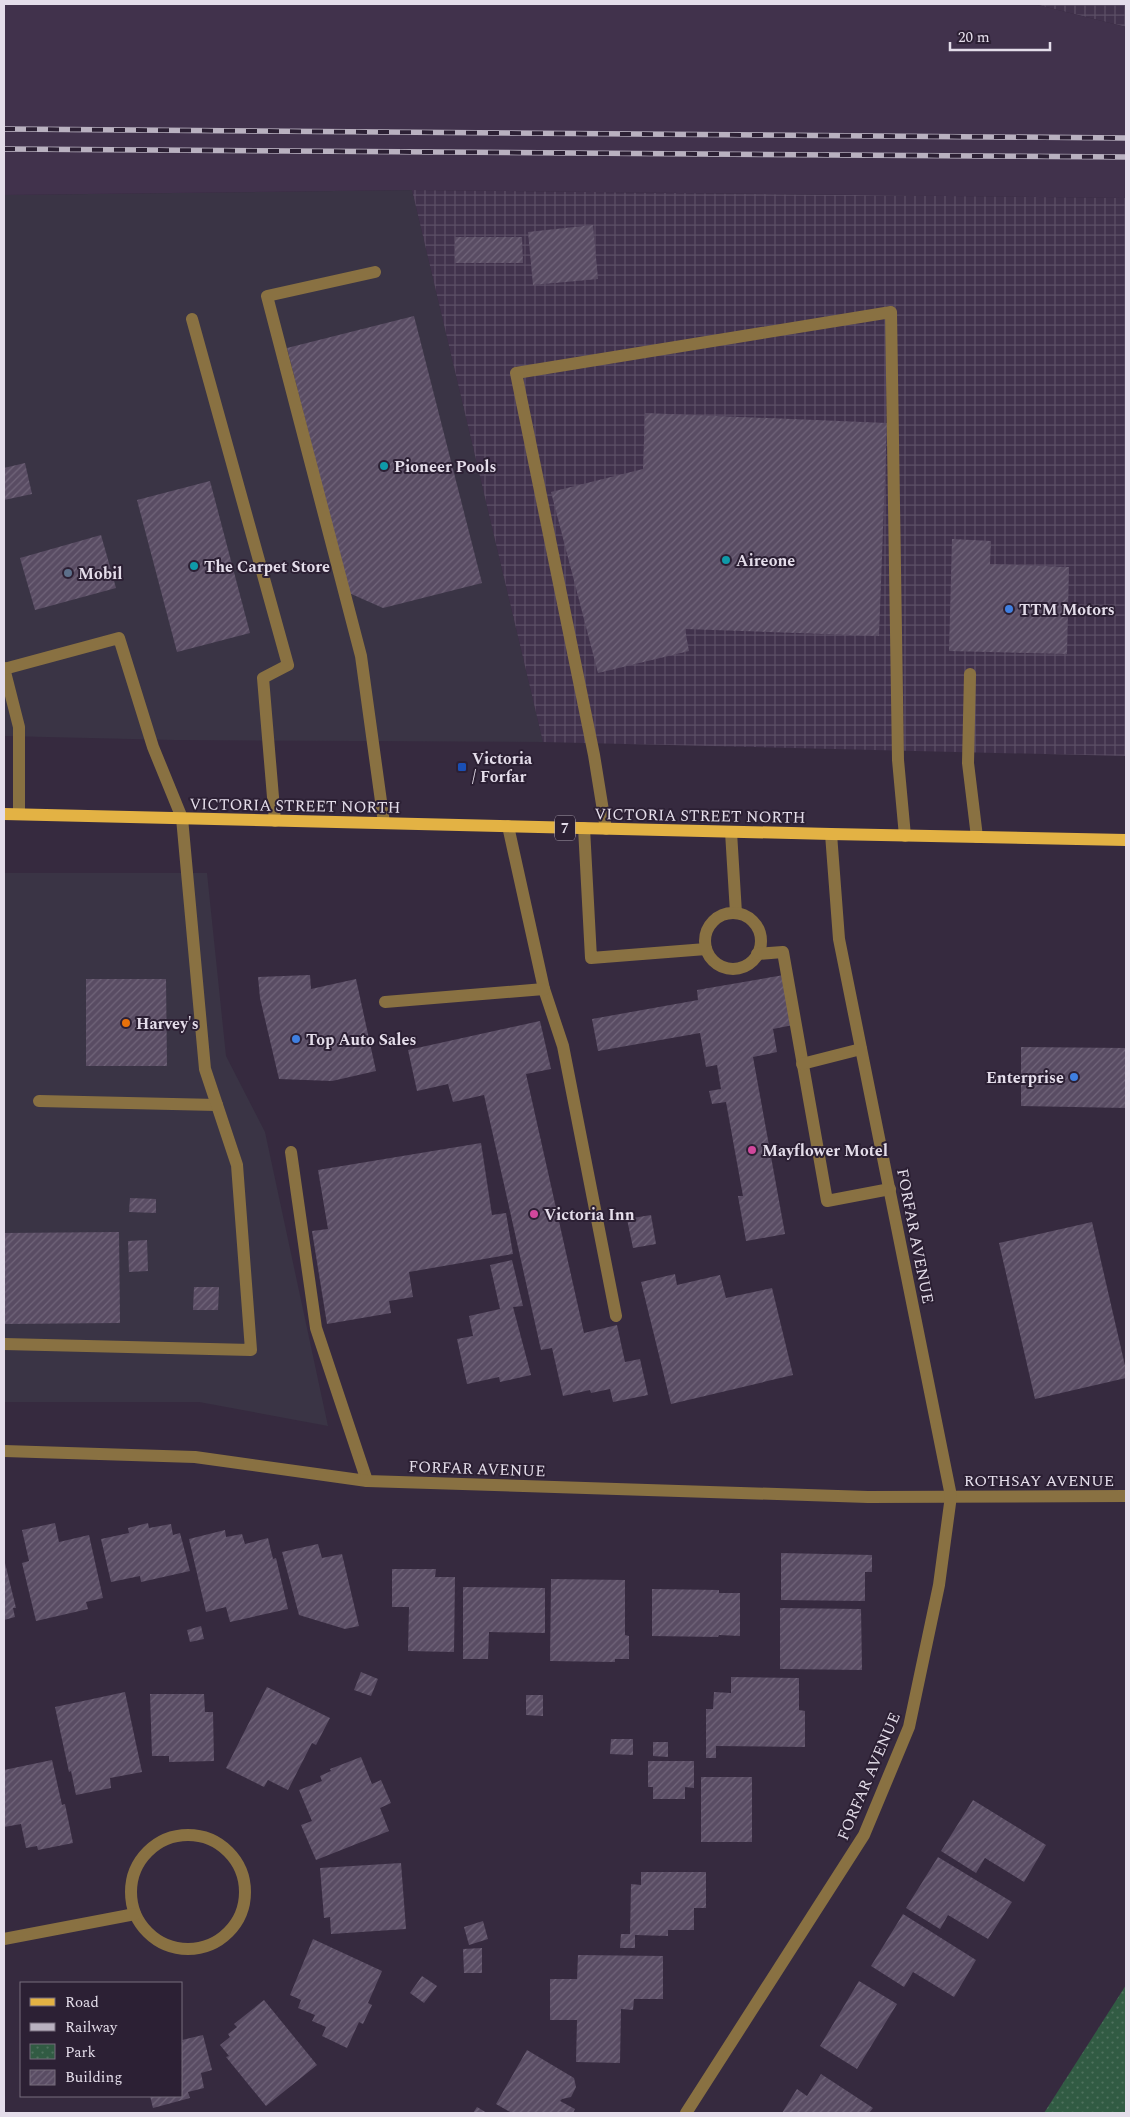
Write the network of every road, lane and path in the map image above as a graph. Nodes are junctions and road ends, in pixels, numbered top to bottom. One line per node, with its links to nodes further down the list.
1 (375, 272): 9 (street)
2 (192, 319): 8 (street)
3 (4, 668): 6 (street); 7 (street)
4 (970, 674): 16 (street)
5 (4, 814): 6 (main road, VICTORIA STREET NORTH / 7)
6 (19, 814): 7 (main road, VICTORIA STREET NORTH / 7)
7 (182, 818): 8 (main road, VICTORIA STREET NORTH / 7); 26 (street)
8 (275, 821): 9 (main road, VICTORIA STREET NORTH / 7)
9 (384, 823): 10 (main road, VICTORIA STREET NORTH / 7)
10 (508, 826): 11 (main road, VICTORIA STREET NORTH / 7); 21 (street)
11 (584, 828): 12 (main road, VICTORIA STREET NORTH / 7); 19 (street)
12 (606, 829): 13 (main road, VICTORIA STREET NORTH / 7); 15 (street)
13 (731, 832): 14 (main road, VICTORIA STREET NORTH / 7); 18 (street)
14 (831, 834): 15 (main road, VICTORIA STREET NORTH / 7); 23 (street, FORFAR AVENUE)
15 (905, 836): 16 (main road, VICTORIA STREET NORTH / 7)
16 (977, 837): 17 (main road, VICTORIA STREET NORTH / 7)
17 (1126, 840)
18 (736, 913): 19 (street); 20 (street)
19 (706, 949): 20 (street)
20 (757, 954): 24 (street)
21 (544, 989): 22 (street); 29 (street)
22 (385, 1002)
23 (861, 1048): 24 (street); 28 (street, FORFAR AVENUE)
24 (802, 1064): 28 (street)
25 (39, 1101): 26 (street)
26 (217, 1105): 30 (street)
27 (291, 1152): 32 (street)
28 (890, 1189): 33 (street, FORFAR AVENUE)
29 (616, 1316)
30 (4, 1344)
31 (4, 1451): 32 (street, FORFAR AVENUE)
32 (368, 1481): 33 (street, FORFAR AVENUE)
33 (951, 1496): 34 (street, ROTHSAY AVENUE); 37 (street, FORFAR AVENUE)
34 (1126, 1496)
35 (135, 1914): 35 (street); 36 (street)
36 (4, 1939)
37 (686, 2113)

